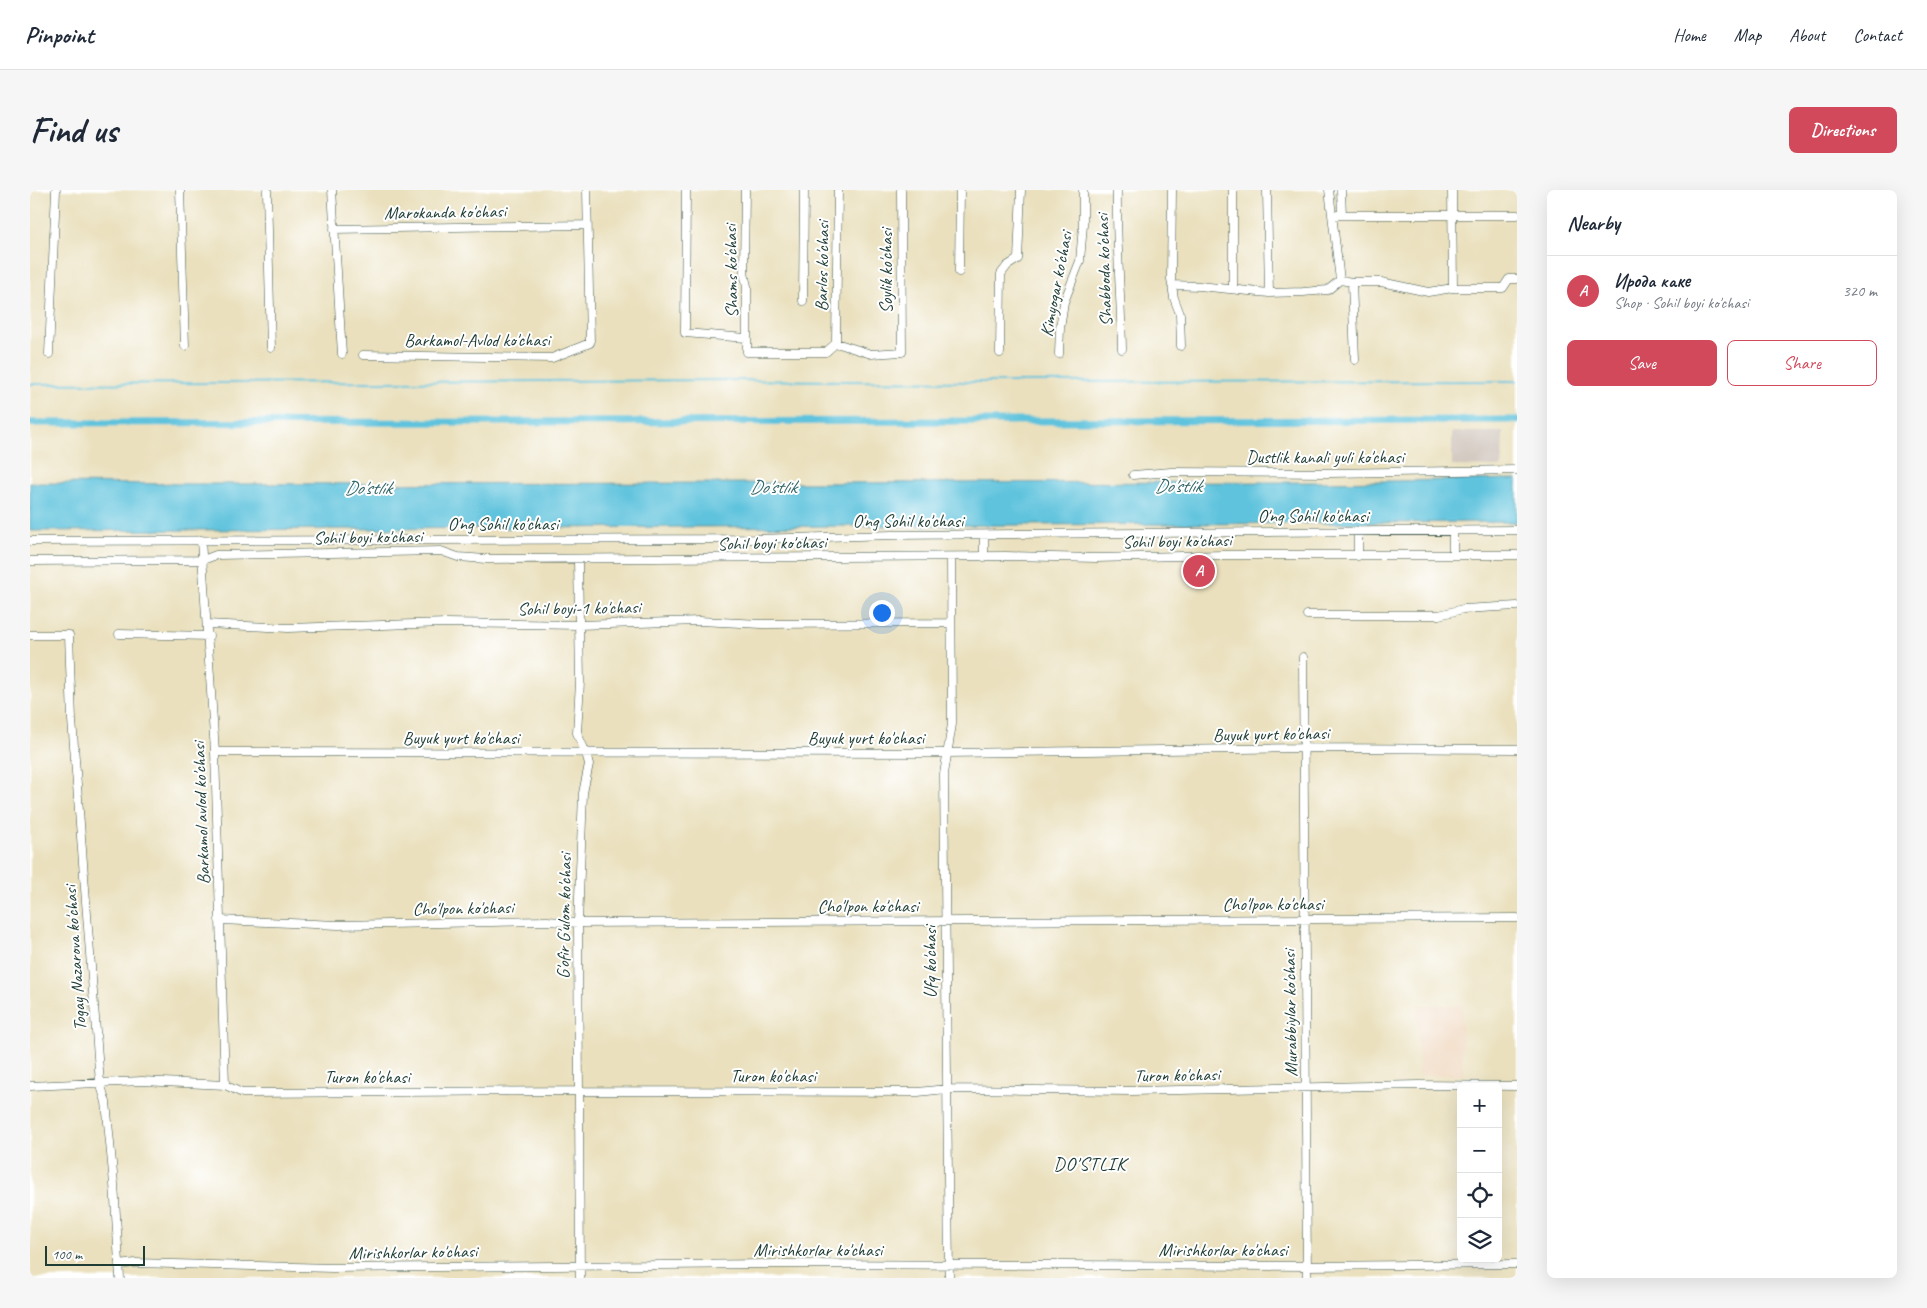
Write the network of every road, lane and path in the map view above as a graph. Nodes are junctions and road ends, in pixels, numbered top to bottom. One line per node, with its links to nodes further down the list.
1 (56, 190): 43 (street)
2 (180, 190): 38 (street)
3 (267, 190): 40 (street)
4 (332, 190): 26 (street)
5 (587, 190): 25 (street)
6 (686, 190): 36 (street)
7 (745, 190): 36 (street, Shams ko'chasi)
8 (804, 190): 35 (street)
9 (838, 190): 37 (street, Barlos ko'chasi)
10 (901, 190): 37 (street, Soylik ko'chasi)
11 (960, 190): 27 (street)
12 (1021, 190): 42 (street)
13 (1083, 190): 45 (street, Kimyogar ko'chasi)
14 (1117, 190): 41 (street, Shabboda ko'chasi)
15 (1172, 190): 31 (street)
16 (1233, 190): 33 (street)
17 (1267, 190): 34 (street)
18 (1329, 190): 22 (street)
19 (1341, 190): 23 (street)
20 (1452, 190): 21 (street)
21 (1452, 214): 23 (street); 24 (street); 32 (street)
22 (1332, 215): 23 (street); 29 (street)
23 (1342, 215)
24 (1517, 215)
25 (587, 225): 26 (street, Marokanda ko'chasi); 46 (street, Barkamol-Avlod ko'chasi)
26 (334, 228): 44 (street)
27 (959, 272)
28 (1517, 279): 32 (street)
29 (1340, 280): 30 (street); 34 (street)
30 (1352, 282): 32 (street); 47 (street)
31 (1172, 285): 33 (street); 39 (street)
32 (1453, 288)
33 (1233, 289): 34 (street)
34 (1269, 293)
35 (803, 301)
36 (746, 338): 37 (street, Shams ko'chasi)
37 (836, 343)
38 (185, 346)
39 (1181, 346)
40 (272, 348)
41 (1122, 349)
42 (1000, 353)
43 (49, 354)
44 (342, 354)
45 (1059, 354)
46 (363, 355)
47 (1355, 360)
48 (1517, 470): 49 (street, Dustlik kanali yuli ko'chasi)
49 (1132, 475)
50 (1358, 530): 51 (street, O'ng Sohil ko'chasi); 53 (street, O'ng Sohil ko'chasi); 59 (street)
51 (1453, 530): 52 (street, O'ng Sohil ko'chasi); 56 (street)
52 (1517, 530)
53 (984, 535): 54 (street, O'ng Sohil ko'chasi); 58 (street)
54 (201, 540): 55 (street, O'ng Sohil ko'chasi); 62 (street, Barkamol avlod ko'chasi)
55 (30, 541)
56 (1453, 555): 57 (street, Sohil boyi ko'chasi); 59 (street, Sohil boyi ko'chasi)
57 (1517, 555)
58 (984, 556): 59 (street, Sohil boyi ko'chasi); 60 (street, Sohil boyi ko'chasi)
59 (1358, 556)
60 (951, 557): 61 (street, Sohil boyi ko'chasi); 66 (street, Ufq ko'chasi)
61 (578, 559): 62 (street, Sohil boyi ko'chasi); 68 (street, G'ofir G'ulom ko'chasi)
62 (203, 560): 63 (street, Sohil boyi ko'chasi); 67 (street, Barkamol avlod ko'chasi)
63 (30, 562)
64 (1517, 606): 65 (street)
65 (1308, 615)
66 (951, 623): 68 (street, Sohil boyi-1 ko'chasi); 77 (street, Ufq ko'chasi)
67 (207, 624): 68 (street, Sohil boyi-1 ko'chasi); 71 (street, Barkamol avlod ko'chasi)
68 (579, 625): 76 (street, G'ofir G'ulom ko'chasi)
69 (120, 634): 71 (street)
70 (30, 635): 83 (street, Togay Nazarova ko'chasi)
71 (208, 636): 75 (street, Barkamol avlod ko'chasi)
72 (1303, 657): 73 (street, Murabbiylar ko'chasi)
73 (1305, 748): 74 (street, Buyuk yurt ko'chasi); 77 (street, Buyuk yurt ko'chasi); 78 (street, Murabbiylar ko'chasi)
74 (1517, 749)
75 (215, 752): 76 (street, Buyuk yurt ko'chasi); 80 (street, Barkamol avlod ko'chasi)
76 (586, 753): 77 (street, Buyuk yurt ko'chasi); 82 (street, G'ofir G'ulom ko'chasi)
77 (947, 753): 81 (street, Ufq ko'chasi)
78 (1304, 918): 79 (street, Cho'lpon ko'chasi); 81 (street, Cho'lpon ko'chasi); 87 (street, Murabbiylar ko'chasi)
79 (1517, 918)
80 (219, 920): 82 (street, Cho'lpon ko'chasi); 84 (street, Barkamol avlod ko'chasi)
81 (945, 920): 82 (street, Cho'lpon ko'chasi); 88 (street, Ufq ko'chasi)
82 (578, 923): 89 (street, G'ofir G'ulom ko'chasi)
83 (100, 1083): 84 (street, Turon ko'chasi); 85 (street, Turon ko'chasi); 92 (street, Togay Nazarova ko'chasi)
84 (225, 1085): 89 (street, Turon ko'chasi)
85 (30, 1086)
86 (1517, 1086): 87 (street, Turon ko'chasi)
87 (1306, 1088): 88 (street, Turon ko'chasi); 94 (street, Murabbiylar ko'chasi)
88 (946, 1090): 89 (street, Turon ko'chasi); 90 (street, Ufq ko'chasi)
89 (578, 1091): 93 (street, G'ofir G'ulom ko'chasi)
90 (949, 1264): 93 (street, Mirishkorlar ko'chasi); 94 (street, Mirishkorlar ko'chasi); 97 (street, Ufq ko'chasi)
91 (1517, 1264): 94 (street, Mirishkorlar ko'chasi)
92 (119, 1265): 93 (street, Mirishkorlar ko'chasi); 95 (street, Togay Nazarova ko'chasi)
93 (580, 1265): 96 (street, G'ofir G'ulom ko'chasi)
94 (1307, 1266): 98 (street, Murabbiylar ko'chasi)
95 (120, 1278)
96 (580, 1278)
97 (949, 1278)
98 (1307, 1278)

